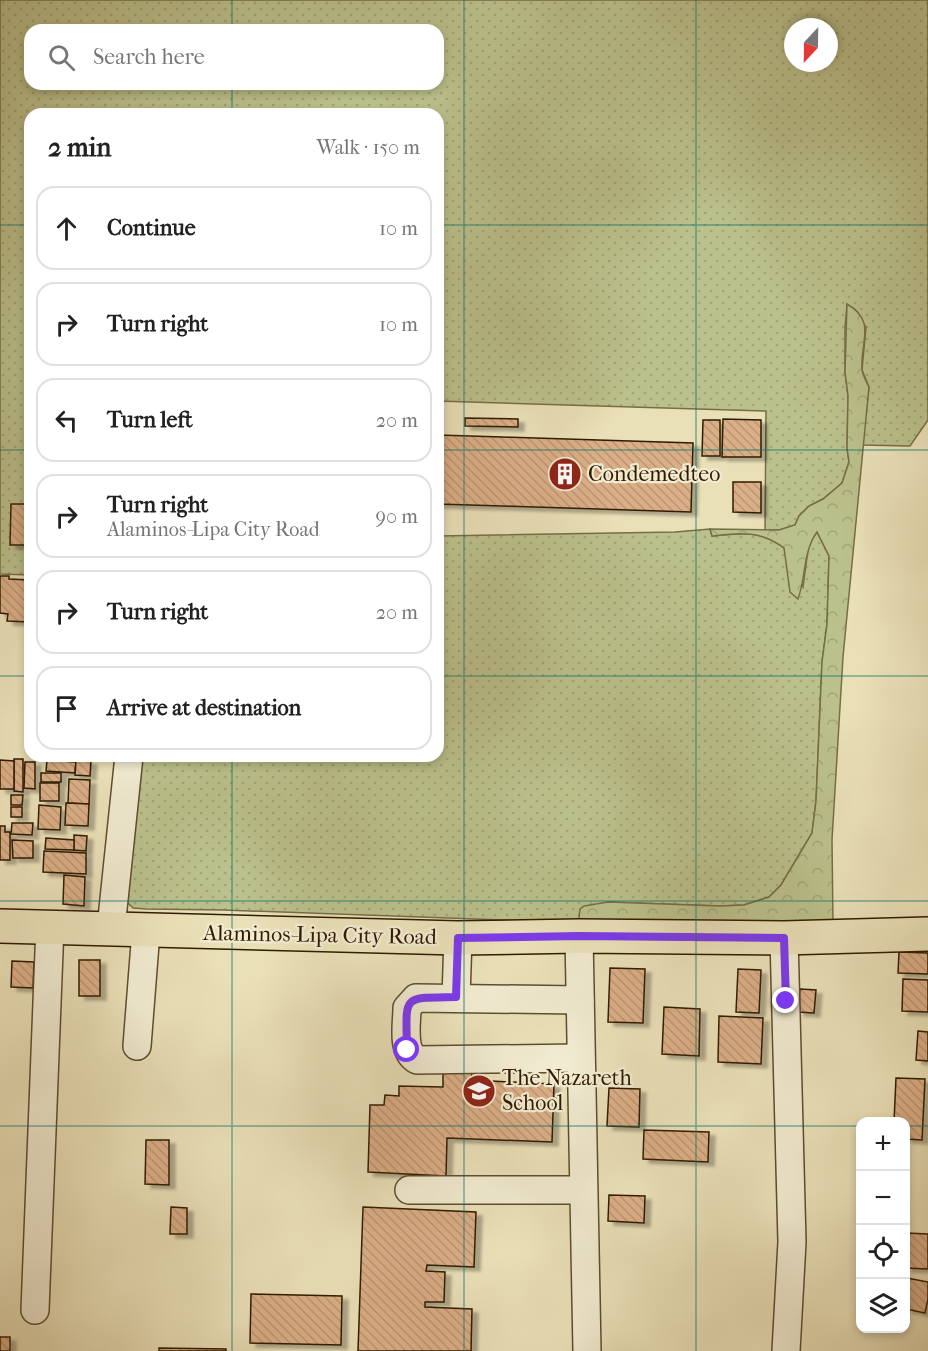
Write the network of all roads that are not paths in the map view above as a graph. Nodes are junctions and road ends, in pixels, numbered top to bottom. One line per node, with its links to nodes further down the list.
1 (128, 762): 4 (street)
2 (0, 926): 3 (main road, Alaminos-Lipa City Road)
3 (50, 927): 4 (main road, Alaminos-Lipa City Road); 16 (street)
4 (111, 928): 5 (main road, Alaminos-Lipa City Road)
5 (146, 931): 8 (main road, Alaminos-Lipa City Road); 12 (street)
6 (928, 934): 9 (main road, Alaminos-Lipa City Road)
7 (579, 936): 8 (main road, Alaminos-Lipa City Road); 9 (main road, Alaminos-Lipa City Road); 11 (street)
8 (458, 938): 10 (street)
9 (784, 938): 18 (street)
10 (456, 997): 11 (street); 13 (street)
11 (580, 999): 13 (street)
12 (137, 1046)
13 (580, 1058): 15 (street)
14 (409, 1190): 15 (street)
15 (583, 1190): 17 (street)
16 (35, 1310)
17 (586, 1351)
18 (786, 1351)

